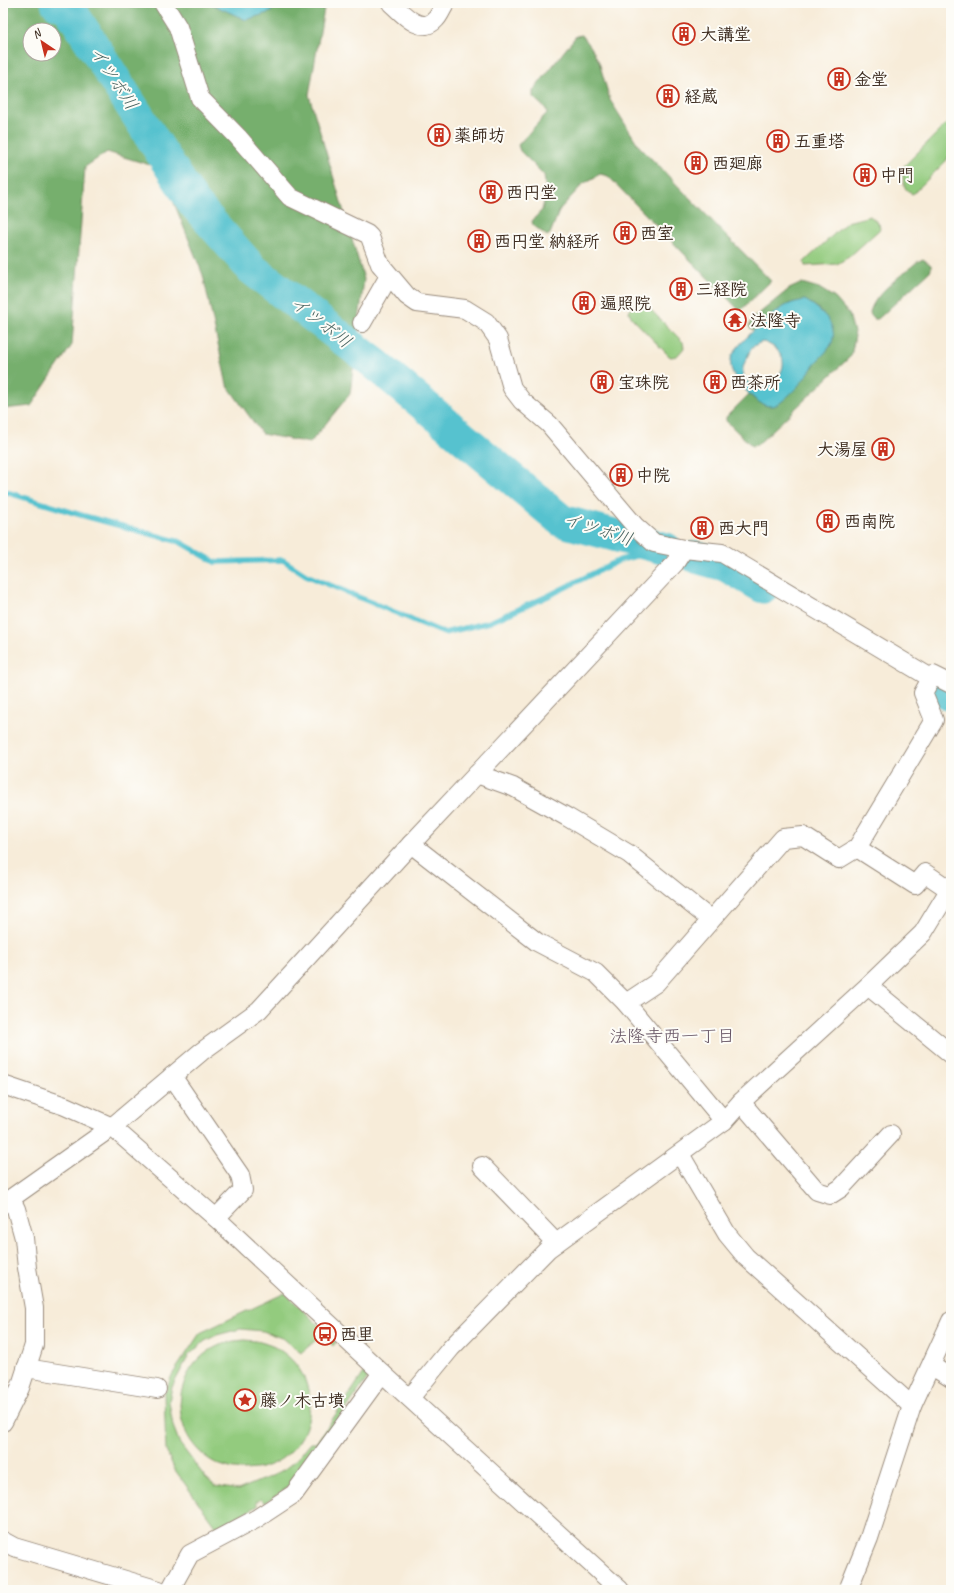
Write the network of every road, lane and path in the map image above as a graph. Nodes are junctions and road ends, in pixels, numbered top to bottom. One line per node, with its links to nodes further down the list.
1 (163, 3): 4 (street)
2 (391, 3): 3 (street)
3 (446, 3)
4 (389, 276): 5 (street); 6 (street)
5 (362, 323)
6 (684, 549): 7 (street); 9 (street)
7 (931, 678): 8 (street); 11 (street)
8 (951, 684)
9 (478, 774): 10 (street); 13 (street)
10 (411, 844): 15 (street); 17 (street)
11 (857, 848): 12 (street); 13 (street)
12 (950, 889): 14 (street)
13 (710, 920): 15 (street)
14 (868, 986): 16 (street); 19 (street)
15 (626, 1004): 20 (street)
16 (951, 1054)
17 (172, 1076): 21 (street); 26 (street)
18 (3, 1085): 21 (street)
19 (741, 1102): 20 (street); 22 (street)
20 (724, 1122): 23 (street)
21 (112, 1127): 25 (street); 26 (street)
22 (891, 1134)
23 (680, 1154): 27 (street); 35 (street)
24 (482, 1166): 27 (street)
25 (7, 1202): 30 (street)
26 (216, 1218): 31 (street)
27 (556, 1243): 34 (street)
28 (951, 1321): 29 (street)
29 (932, 1366): 32 (street); 35 (street)
30 (26, 1368): 33 (street); 36 (street)
31 (382, 1373): 34 (street); 39 (street)
32 (951, 1378)
33 (157, 1389)
34 (410, 1398): 40 (street)
35 (912, 1406): 41 (street)
36 (3, 1422)
37 (3, 1541): 38 (street)
38 (159, 1590)
39 (170, 1590)
40 (620, 1590)
41 (848, 1590)

